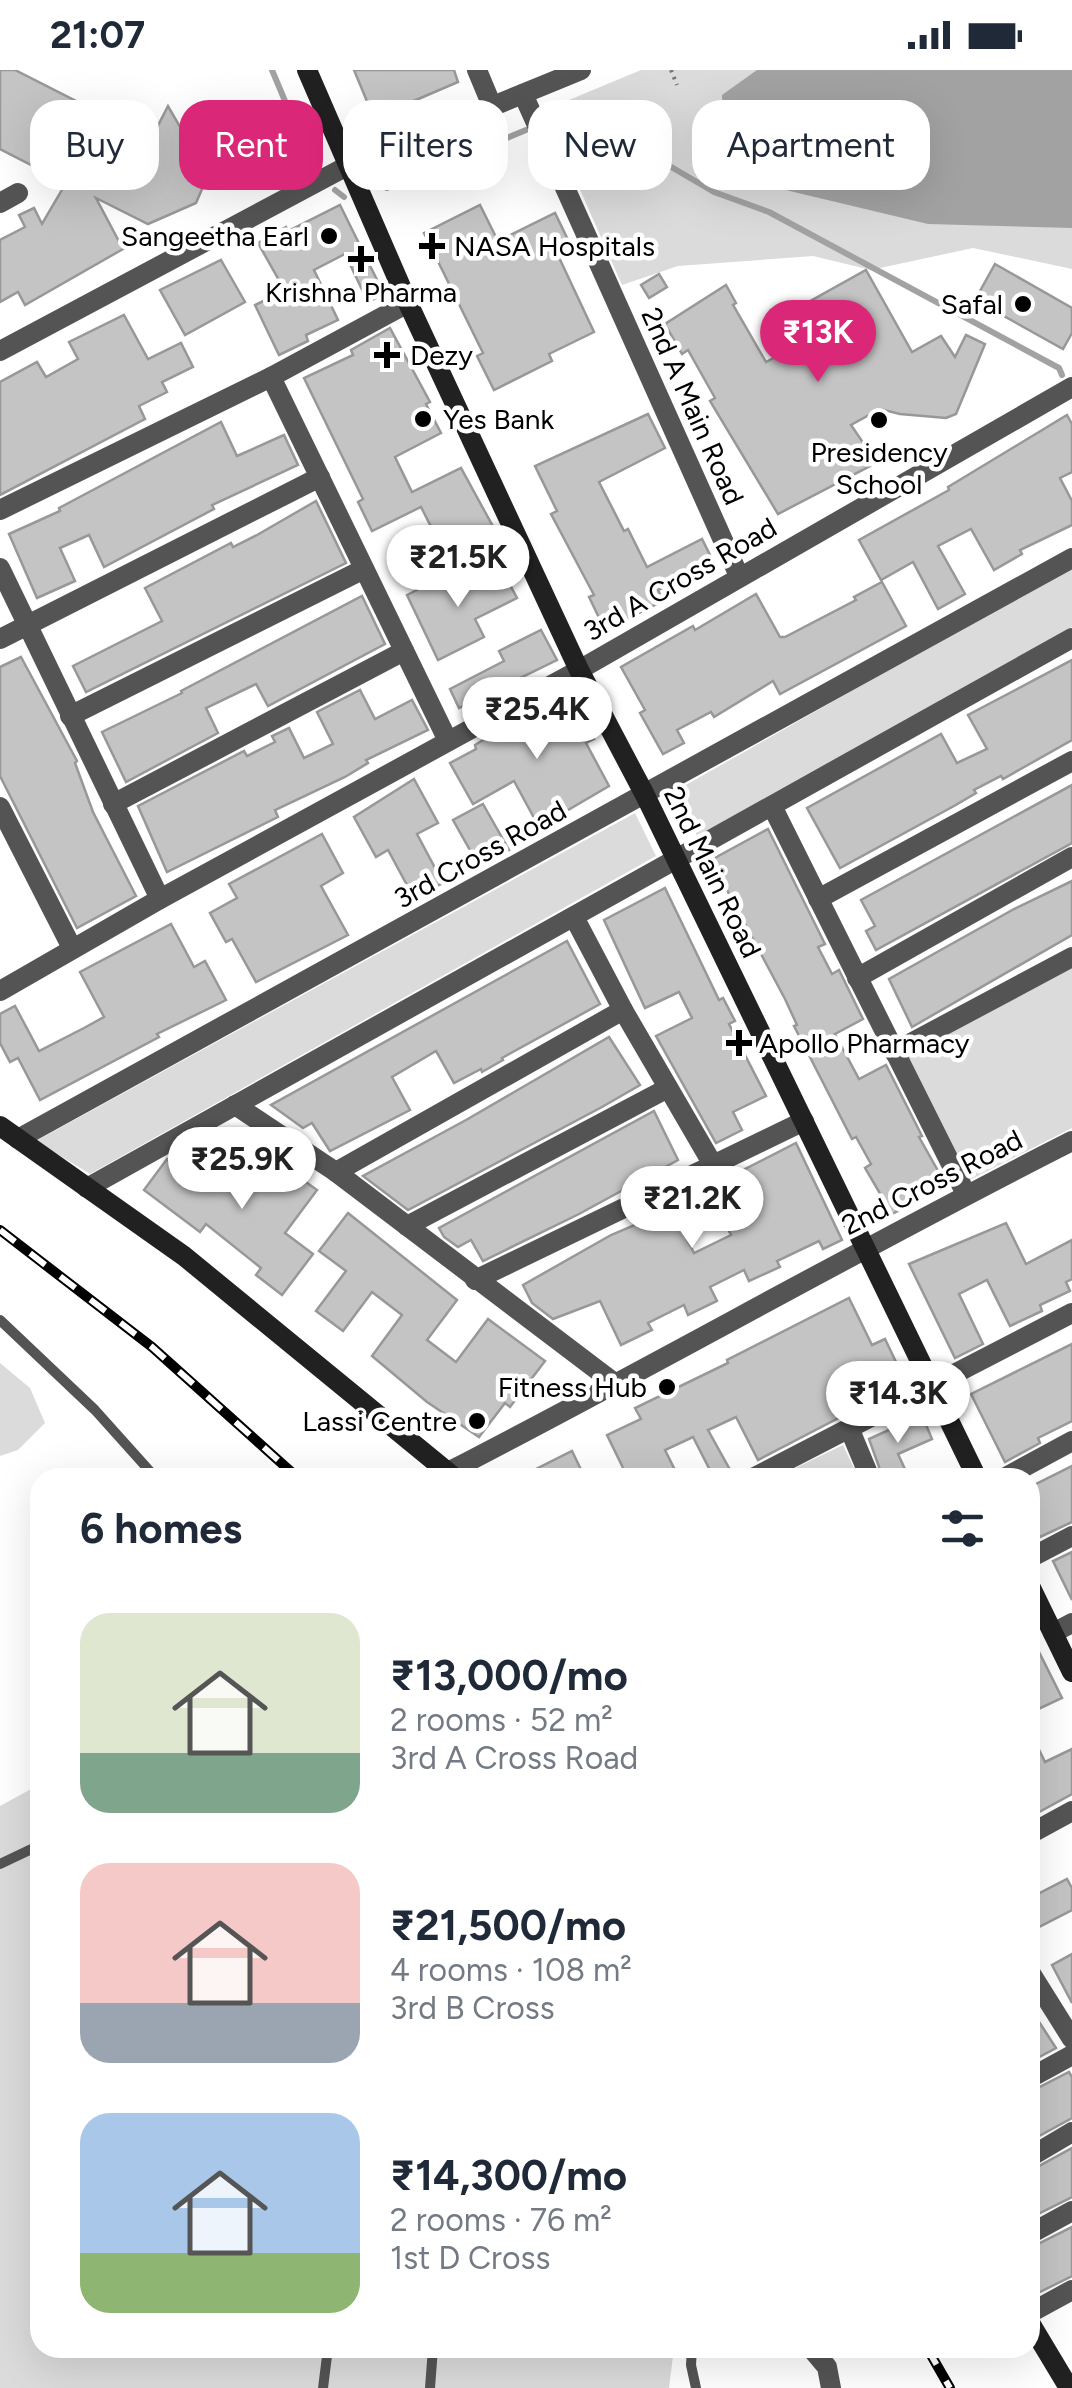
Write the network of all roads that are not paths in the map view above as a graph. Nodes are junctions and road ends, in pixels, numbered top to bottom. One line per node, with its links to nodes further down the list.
1 (307, 70): 7 (main road, 2nd Main Road)
2 (477, 70): 5 (street)
3 (581, 70): 4 (street)
4 (523, 94): 6 (street); 19 (street, 2nd A Main Road)
5 (490, 100)
6 (508, 100)
7 (343, 151)
8 (343, 168): 11 (street)
9 (360, 190): 10 (main road, 2nd Main Road)
10 (408, 303): 12 (street); 24 (main road, 2nd Main Road)
11 (0, 351)
12 (271, 377): 14 (street); 15 (street)
13 (1072, 387): 19 (street, 3rd A Cross Road)
14 (320, 477): 18 (street); 20 (street)
15 (0, 510)
16 (1072, 558): 28 (street, 3rd Cross Road)
17 (0, 568): 20 (street)
18 (364, 569): 23 (street); 25 (street)
19 (739, 576): 24 (street, 3rd A Cross Road)
20 (27, 626): 22 (street); 25 (street)
21 (1072, 638): 30 (street)
22 (0, 639)
23 (404, 650): 26 (street); 29 (street)
24 (580, 670): 26 (street, 3rd A Cross Road); 28 (main road, 2nd Main Road)
25 (70, 716): 29 (street)
26 (448, 741): 34 (street, 3rd A Cross Road)
27 (1072, 761): 35 (street)
28 (645, 795): 33 (main road, 2nd Main Road); 47 (street, 3rd Cross Road)
29 (112, 804): 34 (street)
30 (772, 806): 33 (street); 35 (street)
31 (0, 808): 37 (street)
32 (1072, 857): 39 (street)
33 (676, 859): 36 (street); 45 (main road, 2nd Main Road)
34 (160, 899): 37 (street, 3rd A Cross Road)
35 (818, 899): 39 (street)
36 (574, 917): 41 (street); 44 (street)
37 (72, 948): 40 (street, 3rd A Cross Road)
38 (1072, 957): 42 (street)
39 (857, 978): 42 (street)
40 (0, 990)
41 (623, 1010): 43 (street); 50 (street)
42 (894, 1052): 52 (street)
43 (668, 1088): 49 (street); 53 (street)
44 (236, 1105): 50 (street); 51 (street)
45 (804, 1121): 49 (street); 54 (main road, 2nd Main Road)
46 (0, 1126): 47 (main road)
47 (18, 1139): 51 (main road)
48 (1072, 1140): 52 (street, 2nd Cross Road)
49 (712, 1163): 55 (street)
50 (336, 1172): 53 (street)
51 (87, 1188): 63 (main road)
52 (966, 1194): 54 (street, 2nd Cross Road)
53 (407, 1226): 55 (street)
54 (865, 1246): 58 (main road, 2nd Main Road); 59 (street, 2nd Cross Road)
55 (475, 1280): 59 (street)
56 (1072, 1313): 58 (street)
57 (0, 1320): 62 (lane)
58 (932, 1385): 60 (street); 67 (main road, 2nd Main Road)
59 (617, 1386): 64 (street, 2nd Cross Road)
60 (850, 1430): 65 (street); 66 (street)
61 (1072, 1441): 68 (street)
62 (147, 1468)
63 (444, 1468)
64 (462, 1468)
65 (773, 1468)
66 (866, 1468)
67 (973, 1468)
68 (1022, 1468)
69 (1072, 1536): 70 (street)
70 (1040, 1553)
71 (1040, 1599): 72 (main road)
72 (1062, 1628): 73 (main road)
73 (1072, 1672)
74 (1072, 1810): 75 (street)
75 (1040, 1828)
76 (30, 1850): 77 (lane)
77 (0, 1864)
78 (1040, 1988): 79 (street)
79 (1072, 2040)
80 (1072, 2055): 81 (street)
81 (1040, 2073)
82 (1072, 2132): 83 (street)
83 (1040, 2151)
84 (1072, 2211): 85 (street)
85 (1040, 2229)
86 (1072, 2290): 87 (street)
87 (1040, 2308)
88 (1040, 2340): 97 (main road)
89 (327, 2358): 93 (lane)
90 (432, 2358): 94 (lane)
91 (691, 2358): 95 (lane)
92 (819, 2358): 96 (street)
93 (323, 2388)
94 (430, 2388)
95 (696, 2388)
96 (832, 2388)
97 (1069, 2388)

